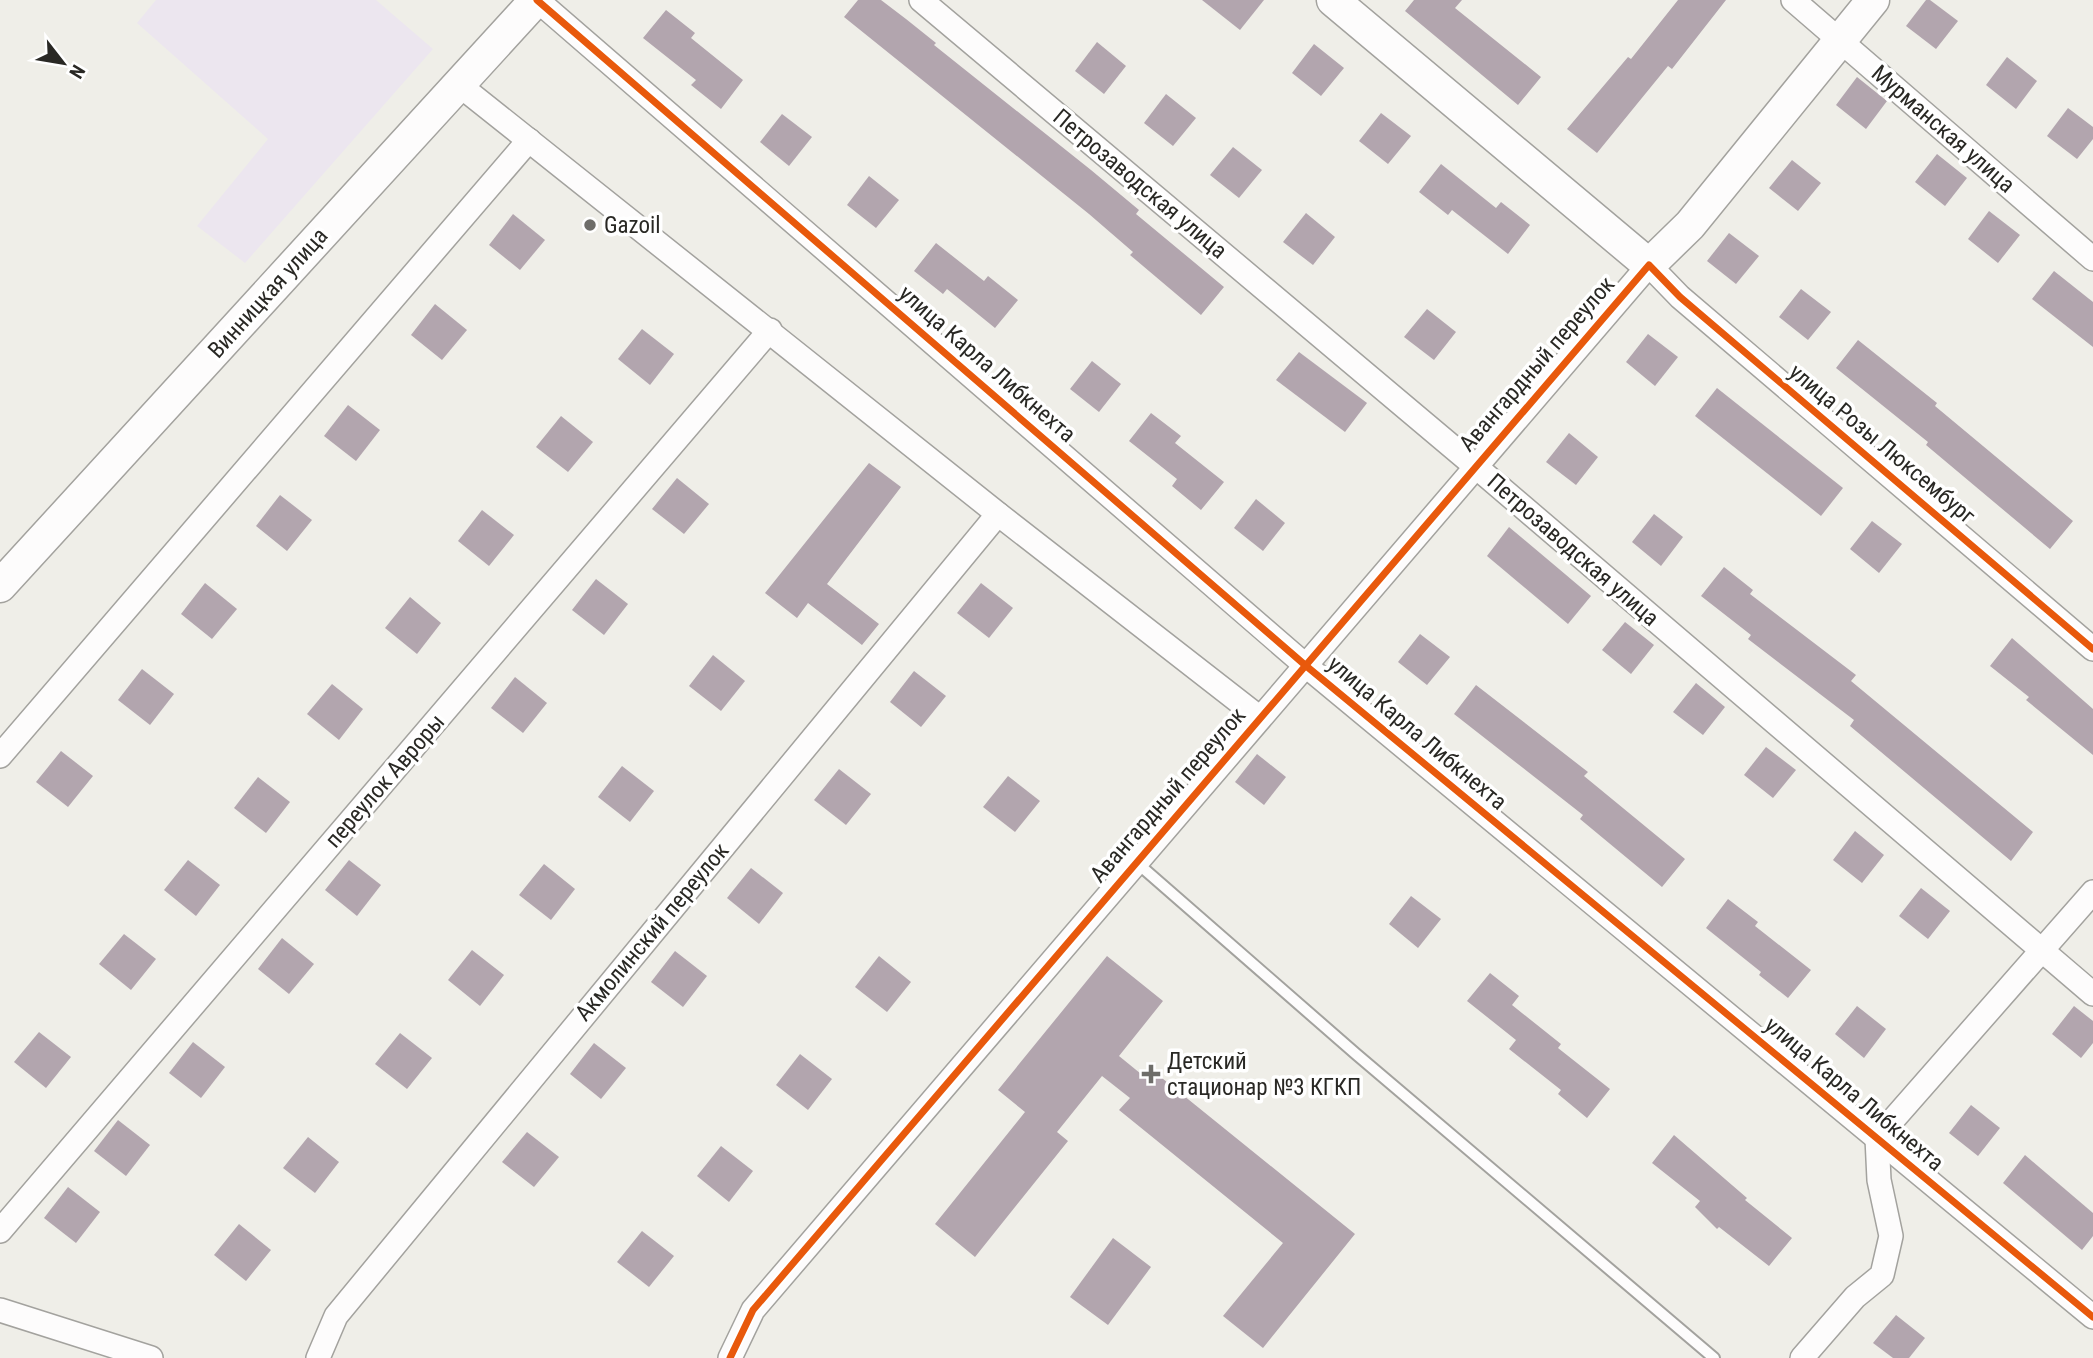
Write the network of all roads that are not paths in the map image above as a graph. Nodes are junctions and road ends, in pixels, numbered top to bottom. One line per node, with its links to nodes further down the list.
1 (536, 0): 7 (main road, Винницкая улица); 16 (street, улица Карла Либкнехта)
2 (921, 0): 12 (street, Петрозаводская улица)
3 (1333, 0): 10 (main road, улица Розы Люксембург)
4 (1793, 0): 6 (street, Мурманская улица)
5 (1873, 0): 6 (main road, Авангардный переулок)
6 (1839, 39): 9 (street, Мурманская улица); 10 (main road, Авангардный переулок)
7 (458, 84): 8 (street); 14 (main road, Винницкая улица)
8 (529, 140): 11 (street); 18 (street)
9 (2093, 259)
10 (1649, 265): 12 (street, Авангардный переулок); 15 (street, улица Розы Люксембург)
11 (769, 330): 13 (street); 24 (street, переулок Авроры)
12 (1475, 466): 16 (street, Авангардный переулок); 21 (street, Петрозаводская улица)
13 (998, 514): 17 (street); 28 (street, Акмолинский переулок)
14 (0, 586)
15 (2093, 649)
16 (1305, 665): 17 (street, Авангардный переулок); 23 (street, улица Карла Либкнехта)
17 (1260, 718): 19 (street, Авангардный переулок)
18 (0, 756)
19 (1136, 862): 29 (street, Авангардный переулок); 30 (lane)
20 (2093, 892): 21 (street)
21 (2040, 951): 22 (street, Петрозаводская улица); 23 (street)
22 (2093, 994)
23 (1877, 1138): 26 (street, улица Карла Либкнехта); 31 (street)
24 (0, 1231)
25 (0, 1310): 27 (street)
26 (2093, 1317)
27 (151, 1358)
28 (318, 1358)
29 (730, 1358)
30 (1714, 1358)
31 (1802, 1358)

